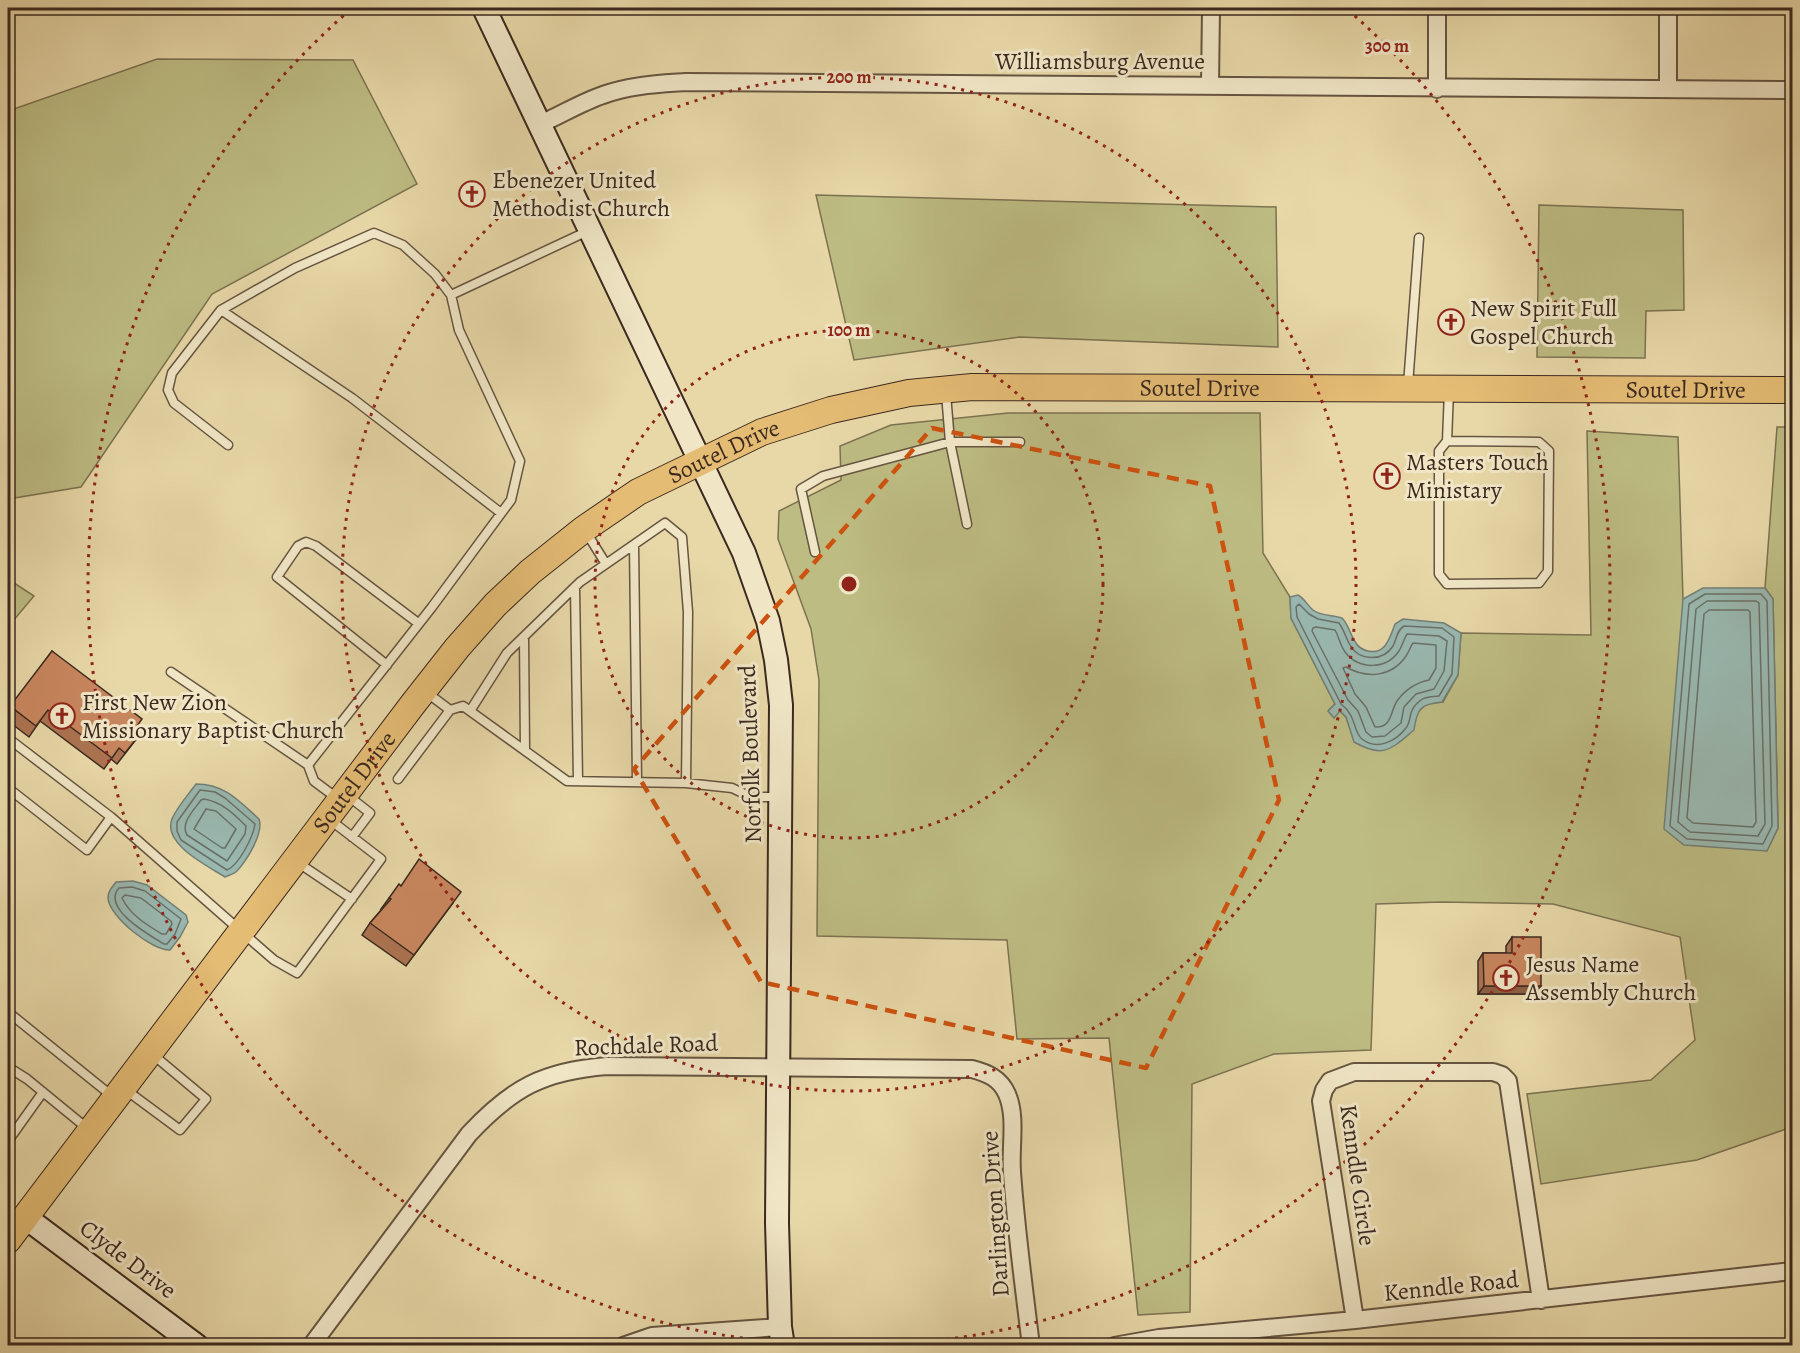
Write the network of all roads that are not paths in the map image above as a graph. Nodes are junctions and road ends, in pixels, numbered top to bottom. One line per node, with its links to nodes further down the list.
1 (484, 8): 9 (street, Norfolk Boulevard)
2 (1211, 8): 5 (street)
3 (1437, 8): 6 (street)
4 (1668, 8): 7 (street)
5 (1210, 86): 6 (street, Williamsburg Avenue); 9 (street, Williamsburg Avenue)
6 (1437, 89): 7 (street, Williamsburg Avenue)
7 (1668, 89): 8 (street, Williamsburg Avenue)
8 (1792, 90)
9 (540, 124): 10 (street, Norfolk Boulevard)
10 (591, 230): 12 (lane); 22 (street, Norfolk Boulevard)
11 (1419, 238): 14 (lane)
12 (451, 296): 13 (lane); 23 (lane)
13 (221, 310): 21 (lane); 23 (lane)
14 (1408, 388): 15 (main road, Soutel Drive); 16 (main road, Soutel Drive)
15 (1449, 388): 17 (main road, Soutel Drive); 18 (lane)
16 (946, 390): 19 (lane); 22 (main road, Soutel Drive)
17 (1792, 390)
18 (1447, 441): 18 (lane)
19 (950, 442): 20 (lane); 24 (lane); 27 (lane)
20 (1020, 442)
21 (228, 445)
22 (701, 460): 25 (main road, Soutel Drive); 45 (street, Norfolk Boulevard)
23 (501, 513): 30 (lane)
24 (967, 524)
25 (584, 529): 28 (lane); 34 (main road, Soutel Drive)
26 (634, 545): 28 (lane); 42 (lane); 43 (lane)
27 (815, 552)
28 (606, 564): 29 (lane)
29 (575, 587): 31 (lane); 41 (lane)
30 (418, 623): 32 (lane); 32 (lane)
31 (524, 637): 36 (lane); 38 (lane)
32 (387, 665): 39 (lane)
33 (171, 672): 39 (lane)
34 (424, 690): 35 (lane); 46 (main road, Soutel Drive)
35 (450, 710): 36 (lane); 40 (lane)
36 (470, 711): 38 (lane)
37 (8, 750): 47 (lane)
38 (525, 750): 41 (lane)
39 (308, 765): 46 (lane)
40 (398, 779)
41 (578, 781): 42 (lane)
42 (637, 782): 43 (lane)
43 (686, 783): 45 (lane)
44 (8, 788): 47 (lane)
45 (781, 797): 55 (street, Norfolk Boulevard)
46 (337, 803): 48 (lane); 48 (lane); 49 (main road, Soutel Drive)
47 (111, 817): 51 (lane)
48 (352, 837): 50 (lane)
49 (295, 860): 50 (lane); 51 (main road, Soutel Drive)
50 (351, 899): 51 (lane)
51 (241, 932): 53 (main road, Soutel Drive)
52 (8, 1012): 58 (lane)
53 (149, 1052): 58 (main road, Soutel Drive); 58 (lane)
54 (8, 1067): 57 (lane)
55 (779, 1067): 56 (street, Rochdale Road); 66 (street, Norfolk Boulevard); 68 (street, Rochdale Road)
56 (999, 1081): 70 (street, Darlington Drive)
57 (43, 1092): 59 (lane); 60 (lane)
58 (119, 1093): 59 (main road, Soutel Drive)
59 (90, 1131): 61 (main road, Soutel Drive)
60 (8, 1142)
61 (25, 1217): 62 (main road, Soutel Drive); 67 (street, Clyde Drive)
62 (8, 1240)
63 (1792, 1271): 64 (street, Kenndle Road)
64 (1541, 1300): 65 (street, Kenndle Road); 65 (street, Kenndle Circle)
65 (1354, 1320): 71 (street, Kenndle Road)
66 (782, 1336): 69 (street)
67 (197, 1346)
68 (311, 1346)
69 (623, 1346)
70 (1031, 1346)
71 (1114, 1346)

